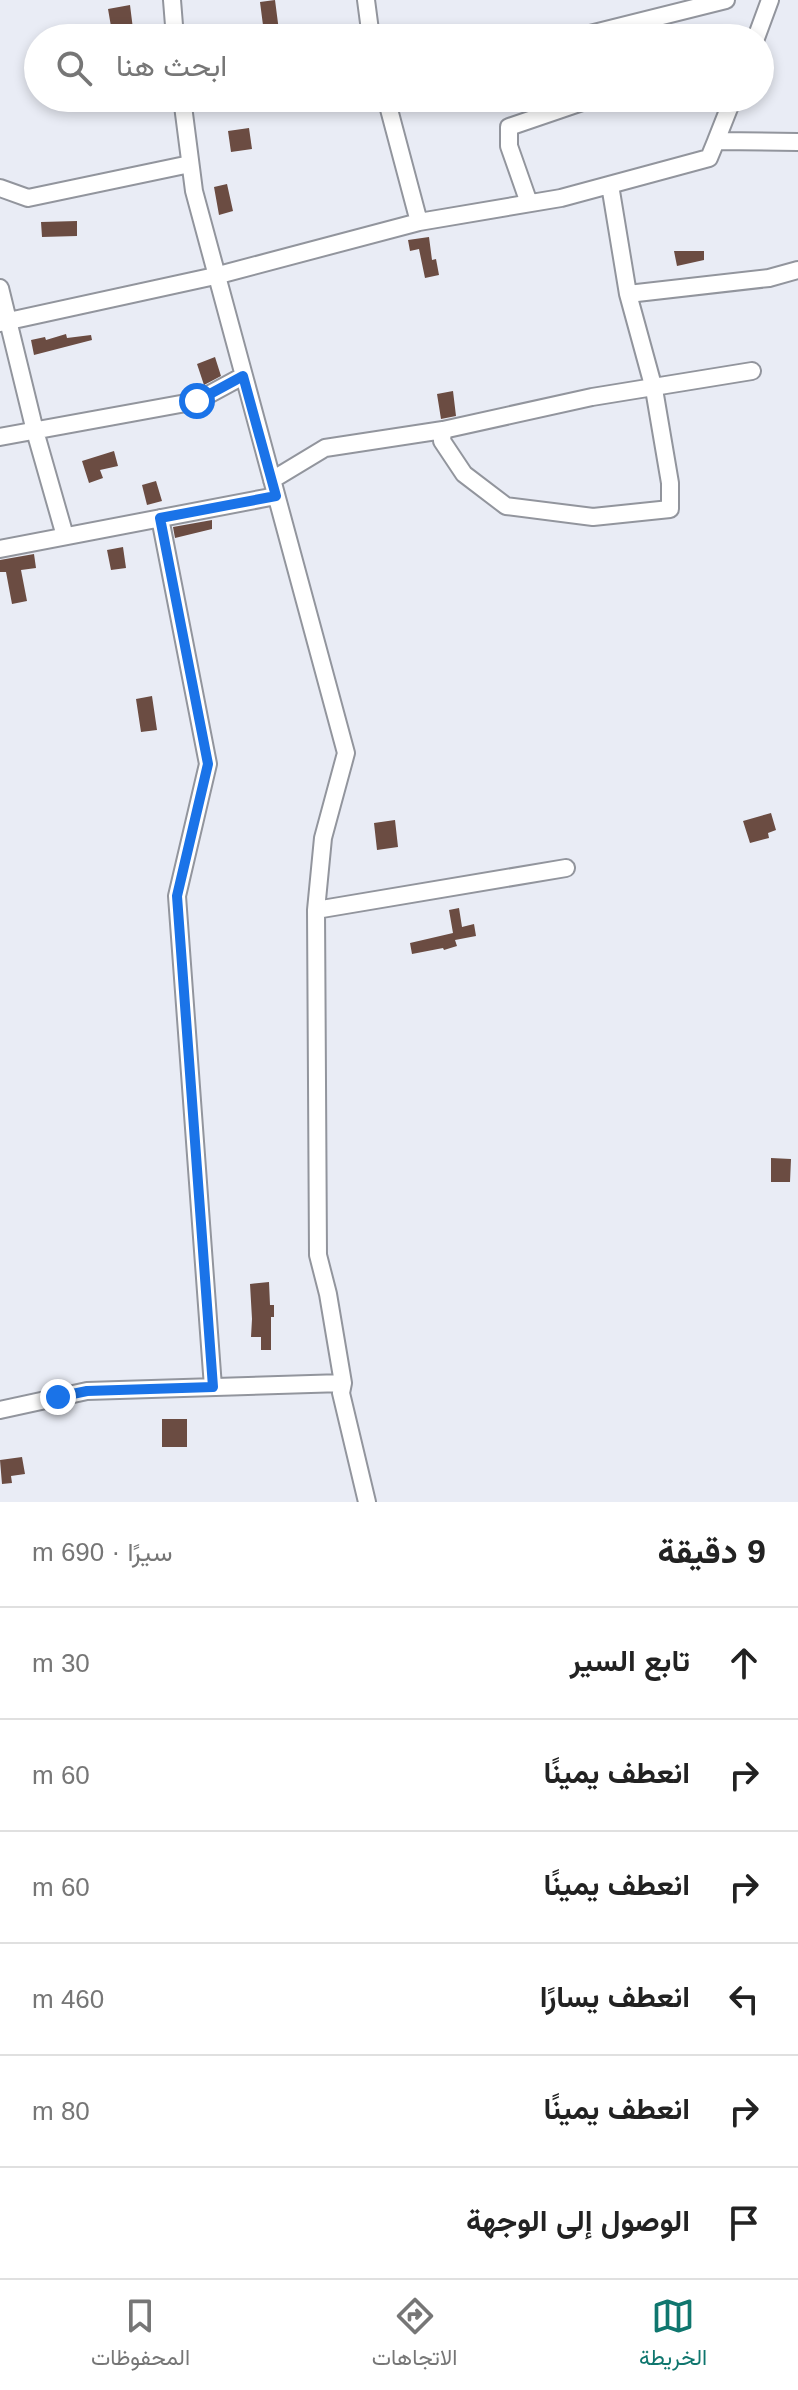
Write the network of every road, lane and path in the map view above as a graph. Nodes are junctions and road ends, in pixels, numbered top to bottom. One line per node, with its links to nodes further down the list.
1 (172, 0): 5 (street)
2 (366, 0): 6 (street)
3 (726, 0): 7 (street)
4 (770, 0): 8 (street)
5 (174, 24)
6 (369, 24)
7 (630, 24)
8 (761, 24)
9 (184, 112): 15 (street)
10 (390, 112): 20 (street)
11 (553, 112): 19 (street)
12 (727, 112): 13 (street)
13 (716, 141): 14 (street); 17 (street)
14 (798, 142)
15 (190, 164): 18 (street); 22 (street)
16 (0, 175): 18 (street)
17 (610, 185): 19 (street); 24 (street)
18 (0, 188)
19 (529, 203): 20 (street)
20 (419, 222): 22 (street)
21 (798, 270): 24 (street)
22 (215, 276): 25 (street); 27 (street)
23 (0, 288): 25 (street)
24 (628, 294): 28 (street)
25 (3, 322): 30 (street)
26 (752, 371): 28 (street)
27 (243, 376): 30 (street); 32 (street)
28 (654, 389): 29 (street); 29 (street)
29 (443, 430): 32 (street)
30 (35, 431): 31 (street); 34 (street)
31 (0, 437)
32 (274, 488): 33 (street); 37 (street)
33 (160, 518): 34 (street); 39 (street)
34 (65, 536): 35 (street)
35 (0, 549)
36 (566, 868): 37 (street)
37 (316, 910): 38 (street)
38 (343, 1383): 39 (street); 41 (street)
39 (213, 1387): 40 (street)
40 (0, 1410)
41 (367, 1502)

